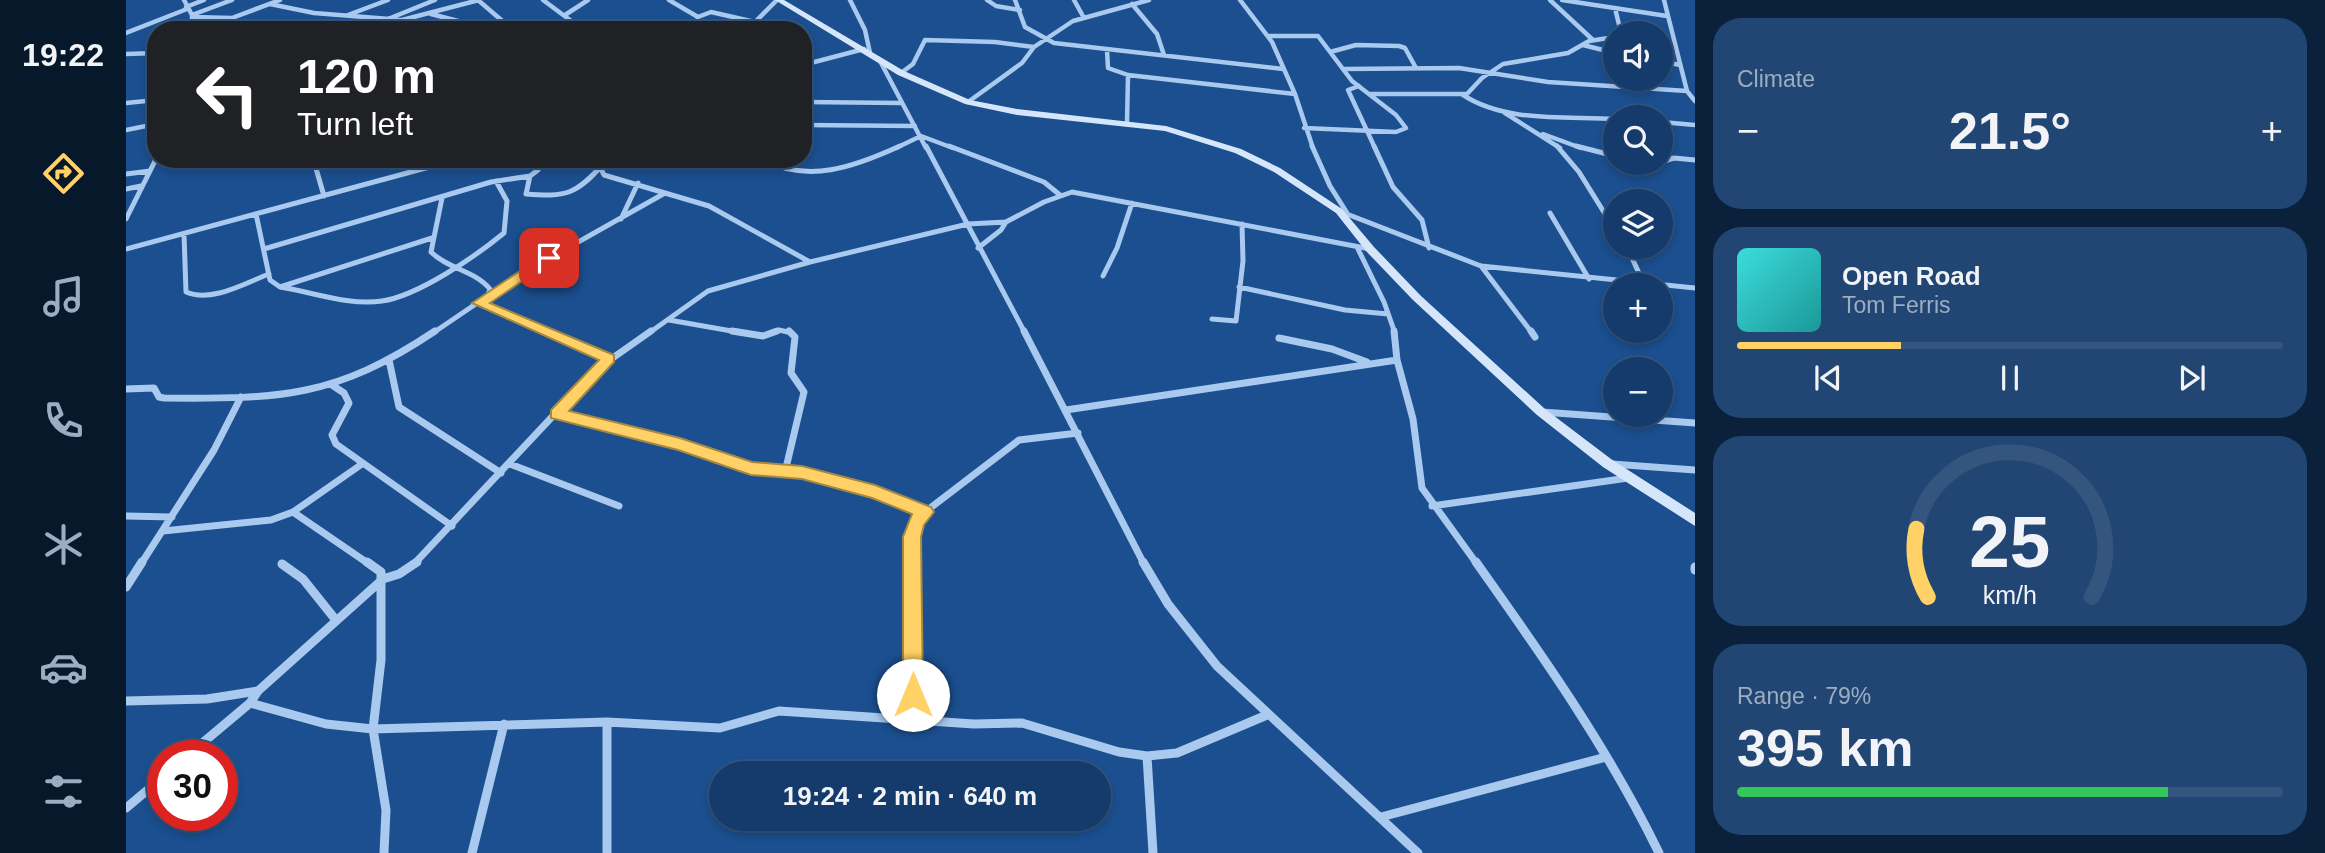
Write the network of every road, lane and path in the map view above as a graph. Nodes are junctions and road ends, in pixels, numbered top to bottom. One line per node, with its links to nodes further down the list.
1 (184, 0): 24 (street)
2 (205, 0): 24 (street)
3 (232, 0): 30 (street)
4 (280, 0): 22 (street)
5 (388, 0): 28 (street)
6 (435, 0): 33 (street)
7 (479, 0): 27 (street); 40 (street)
8 (543, 0): 29 (street)
9 (588, 0): 29 (street)
10 (669, 0): 34 (street)
11 (778, 0): 44 (street); 59 (street)
12 (850, 0): 59 (street)
13 (988, 0): 26 (street)
14 (1015, 0): 26 (street)
15 (1066, 0): 16 (street)
16 (1075, 0): 32 (street)
17 (1149, 0): 23 (street)
18 (1240, 0): 48 (street)
19 (1550, 0): 51 (street)
20 (1562, 0): 25 (street)
21 (1664, 0): 31 (street)
22 (270, 4): 28 (street); 30 (street)
23 (1132, 4): 32 (street); 60 (street)
24 (187, 8): 30 (street); 36 (street)
25 (1615, 8): 31 (street); 45 (street)
26 (1020, 10): 50 (street)
27 (431, 14): 35 (street); 39 (street)
28 (347, 15): 33 (street)
29 (565, 15): 41 (street)
30 (192, 16): 37 (street)
31 (1667, 16): 65 (street)
32 (1084, 18): 50 (street)
33 (381, 19): 35 (street); 38 (street)
34 (699, 19): 42 (street); 43 (street)
35 (402, 20)
36 (155, 21)
37 (192, 21)
38 (377, 21)
39 (458, 21)
40 (503, 21)
41 (571, 21)
42 (689, 21)
43 (750, 21)
44 (756, 21)
45 (1618, 21)
46 (147, 24): 47 (street)
47 (126, 33)
48 (1269, 36): 56 (street); 61 (street)
49 (1603, 39): 51 (street)
50 (1044, 40): 53 (street); 54 (street)
51 (1593, 40): 52 (street)
52 (1583, 45): 55 (street); 72 (street)
53 (1034, 47): 69 (street); 82 (street)
54 (1107, 50): 60 (street); 71 (street)
55 (1603, 50)
56 (1331, 51): 66 (street); 68 (street)
57 (147, 53): 58 (street)
58 (126, 54)
59 (871, 54): 62 (street); 69 (street); 84 (street)
60 (1164, 55): 64 (street)
61 (1278, 58): 64 (street); 67 (street)
62 (812, 64)
63 (1673, 64): 65 (street)
64 (1255, 65): 67 (street)
65 (1680, 65): 70 (street)
66 (1416, 68): 68 (street); 72 (street)
67 (1283, 69): 76 (street)
68 (1343, 69): 74 (street)
69 (901, 73): 82 (street)
70 (1685, 74): 73 (street); 75 (street)
71 (1128, 75): 76 (street); 87 (street)
72 (1487, 75): 75 (street); 78 (street)
73 (1695, 75)
74 (1359, 86): 77 (street); 95 (street)
75 (1687, 91): 79 (street)
76 (1295, 94): 93 (street)
77 (1370, 94): 78 (street); 95 (street)
78 (1463, 94): 85 (street)
79 (1695, 100)
80 (147, 101): 83 (street)
81 (812, 102): 84 (street)
82 (968, 102): 87 (street)
83 (126, 103)
84 (902, 103): 92 (street)
85 (1505, 113): 86 (street); 96 (street)
86 (1603, 118)
87 (1127, 123): 121 (street)
88 (1673, 123): 90 (street)
89 (812, 125): 92 (street)
90 (1695, 125)
91 (147, 126): 94 (street)
92 (915, 126): 97 (street)
93 (1304, 128): 95 (street); 121 (street)
94 (126, 130)
95 (1368, 131): 133 (street)
96 (1535, 132): 98 (street); 120 (street)
97 (921, 136): 107 (street); 116 (street); 127 (street)
98 (1603, 152)
99 (1673, 158): 100 (street)
100 (1695, 160)
101 (152, 168): 108 (street)
102 (316, 168): 117 (street)
103 (426, 168): 117 (street)
104 (539, 168): 110 (street)
105 (599, 168): 110 (street)
106 (601, 168): 112 (street)
107 (775, 168)
108 (150, 171): 109 (street); 113 (street)
109 (126, 174)
110 (530, 176): 111 (street)
111 (496, 181): 118 (street); 138 (street)
112 (638, 183): 115 (street); 125 (street)
113 (141, 186): 114 (street); 124 (street)
114 (126, 189)
115 (665, 193): 125 (street); 137 (street)
116 (1060, 195): 119 (street); 126 (street)
117 (324, 196): 123 (street)
118 (442, 198): 130 (street); 135 (street)
119 (1132, 203): 128 (street); 141 (street)
120 (1603, 211)
121 (1343, 212): 133 (street); 136 (street)
122 (1550, 213): 142 (street)
123 (256, 214): 129 (street); 135 (street)
124 (126, 219)
125 (621, 219): 148 (street)
126 (1006, 222): 127 (street); 132 (street)
127 (968, 224): 132 (street); 137 (street)
128 (1242, 224): 131 (street); 146 (street)
129 (184, 234): 134 (street); 140 (street)
130 (432, 238): 138 (street); 145 (street)
131 (1357, 247): 136 (street); 150 (street)
132 (978, 248): 162 (street)
133 (1429, 248): 139 (street)
134 (126, 249)
135 (264, 249): 140 (street)
136 (1370, 249): 163 (street)
137 (810, 262): 152 (street)
138 (456, 266): 145 (street); 148 (street)
139 (1481, 266): 142 (street); 153 (street)
140 (269, 274): 145 (street)
141 (1103, 276)
142 (1590, 279): 143 (street)
143 (1603, 280)
144 (1673, 285): 147 (street)
145 (280, 287)
146 (1239, 288): 150 (street); 151 (street)
147 (1695, 288)
148 (488, 295): 149 (street)
149 (479, 303): 155 (street); 156 (street)
150 (1388, 314): 157 (street)
151 (1212, 319)
152 (669, 320): 155 (street); 172 (street)
153 (1535, 337)
154 (1279, 338): 158 (street)
155 (609, 359): 164 (street)
156 (389, 360): 159 (street); 171 (street)
157 (1397, 360): 158 (street); 175 (street)
158 (1367, 362): 162 (street)
159 (332, 384): 161 (street); 168 (street)
160 (126, 389): 161 (street)
161 (241, 397): 179 (street)
162 (1066, 410): 166 (street)
163 (1541, 412): 165 (street); 167 (street)
164 (557, 414): 169 (street); 172 (street)
165 (1695, 423)
166 (1078, 433): 177 (street); 190 (street)
167 (1607, 463): 170 (street); 173 (street)
168 (362, 464): 176 (street); 181 (street)
169 (510, 464): 171 (street); 174 (street)
170 (1695, 470)
171 (501, 472): 181 (street)
172 (785, 472): 177 (street)
173 (1628, 478): 175 (street); 180 (street)
174 (619, 506)
175 (1432, 506): 197 (street)
176 (293, 512): 182 (street); 184 (street)
177 (925, 512): 191 (street)
178 (126, 516): 179 (street)
179 (172, 517): 182 (street)
180 (1695, 520)
181 (452, 526): 184 (street)
182 (163, 531): 185 (street)
183 (282, 564): 186 (street)
184 (383, 579): 186 (street); 194 (street)
185 (126, 587)
186 (335, 619): 187 (street)
187 (258, 691): 188 (street); 189 (street)
188 (126, 701)
189 (250, 703): 194 (street); 195 (street)
190 (1267, 715): 196 (street); 200 (street)
191 (913, 721): 192 (street); 196 (street)
192 (607, 722): 193 (street); 203 (street)
193 (504, 724): 194 (street); 202 (street)
194 (373, 729): 201 (street)
195 (206, 740)
196 (1147, 756): 204 (street)
197 (1606, 757): 200 (street); 206 (street)
198 (147, 790): 199 (street)
199 (126, 808)
200 (1381, 817): 205 (street)
201 (384, 853)
202 (472, 853)
203 (607, 853)
204 (1153, 853)
205 (1418, 853)
206 (1659, 853)

